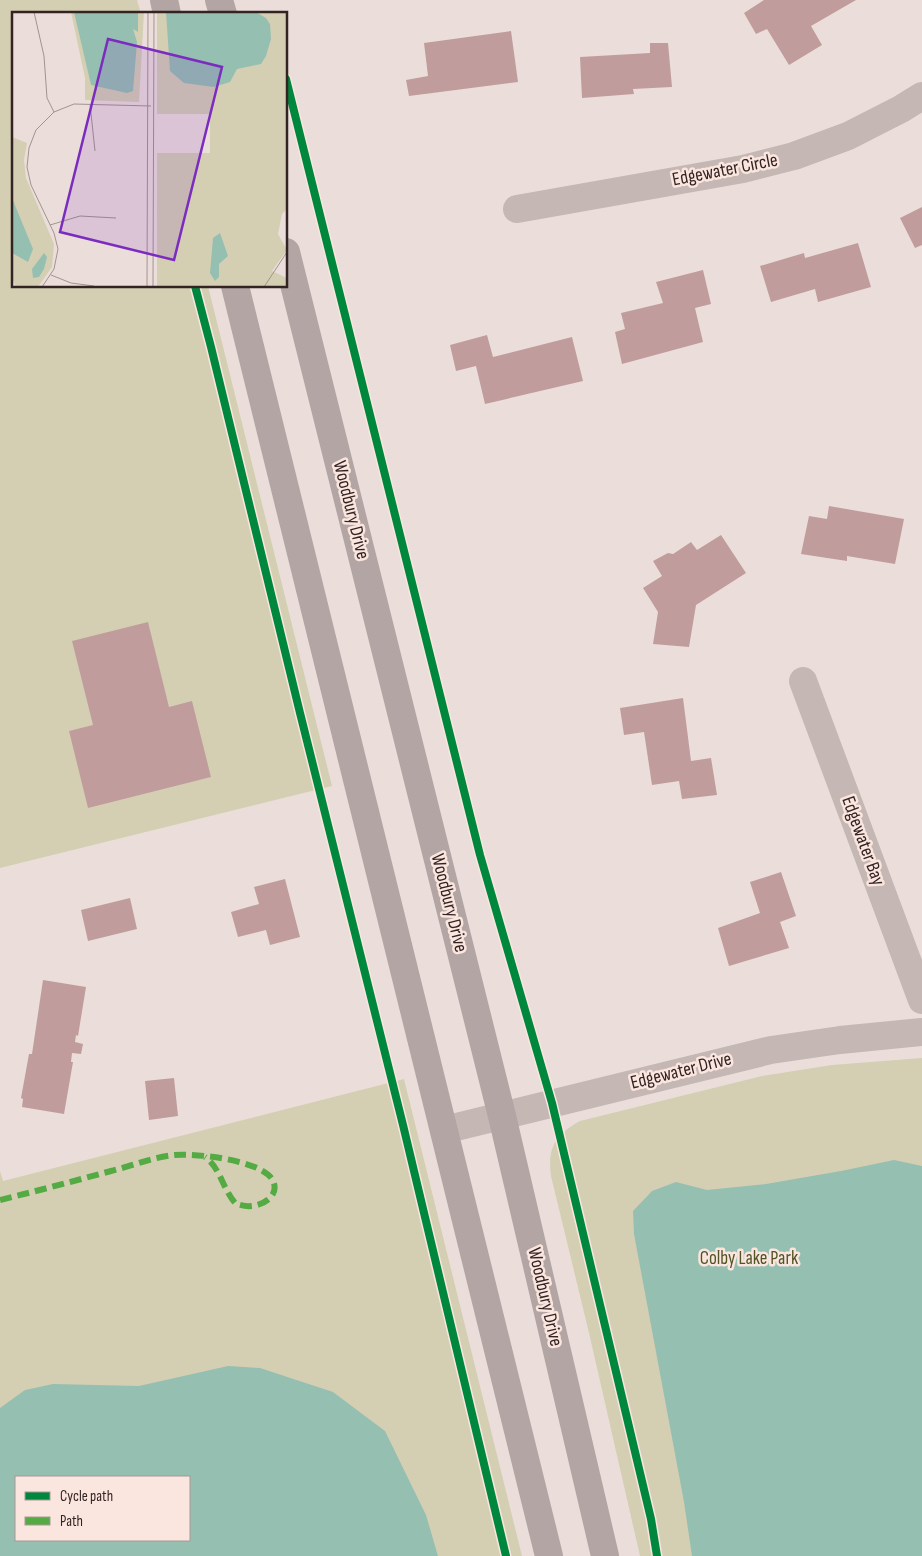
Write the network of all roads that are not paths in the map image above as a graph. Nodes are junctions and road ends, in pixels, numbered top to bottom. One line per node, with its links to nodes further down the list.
1 (922, 96): 2 (street, Edgewater Circle)
2 (517, 209)
3 (288, 260): 8 (main road, Woodbury Drive)
4 (235, 288): 9 (main road)
5 (803, 681): 6 (street, Edgewater Bay)
6 (922, 1000)
7 (922, 1032): 8 (street, Edgewater Drive)
8 (502, 1116): 9 (street, Edgewater Drive); 11 (main road, Woodbury Drive)
9 (444, 1130): 10 (main road)
10 (549, 1556)
11 (605, 1556)

